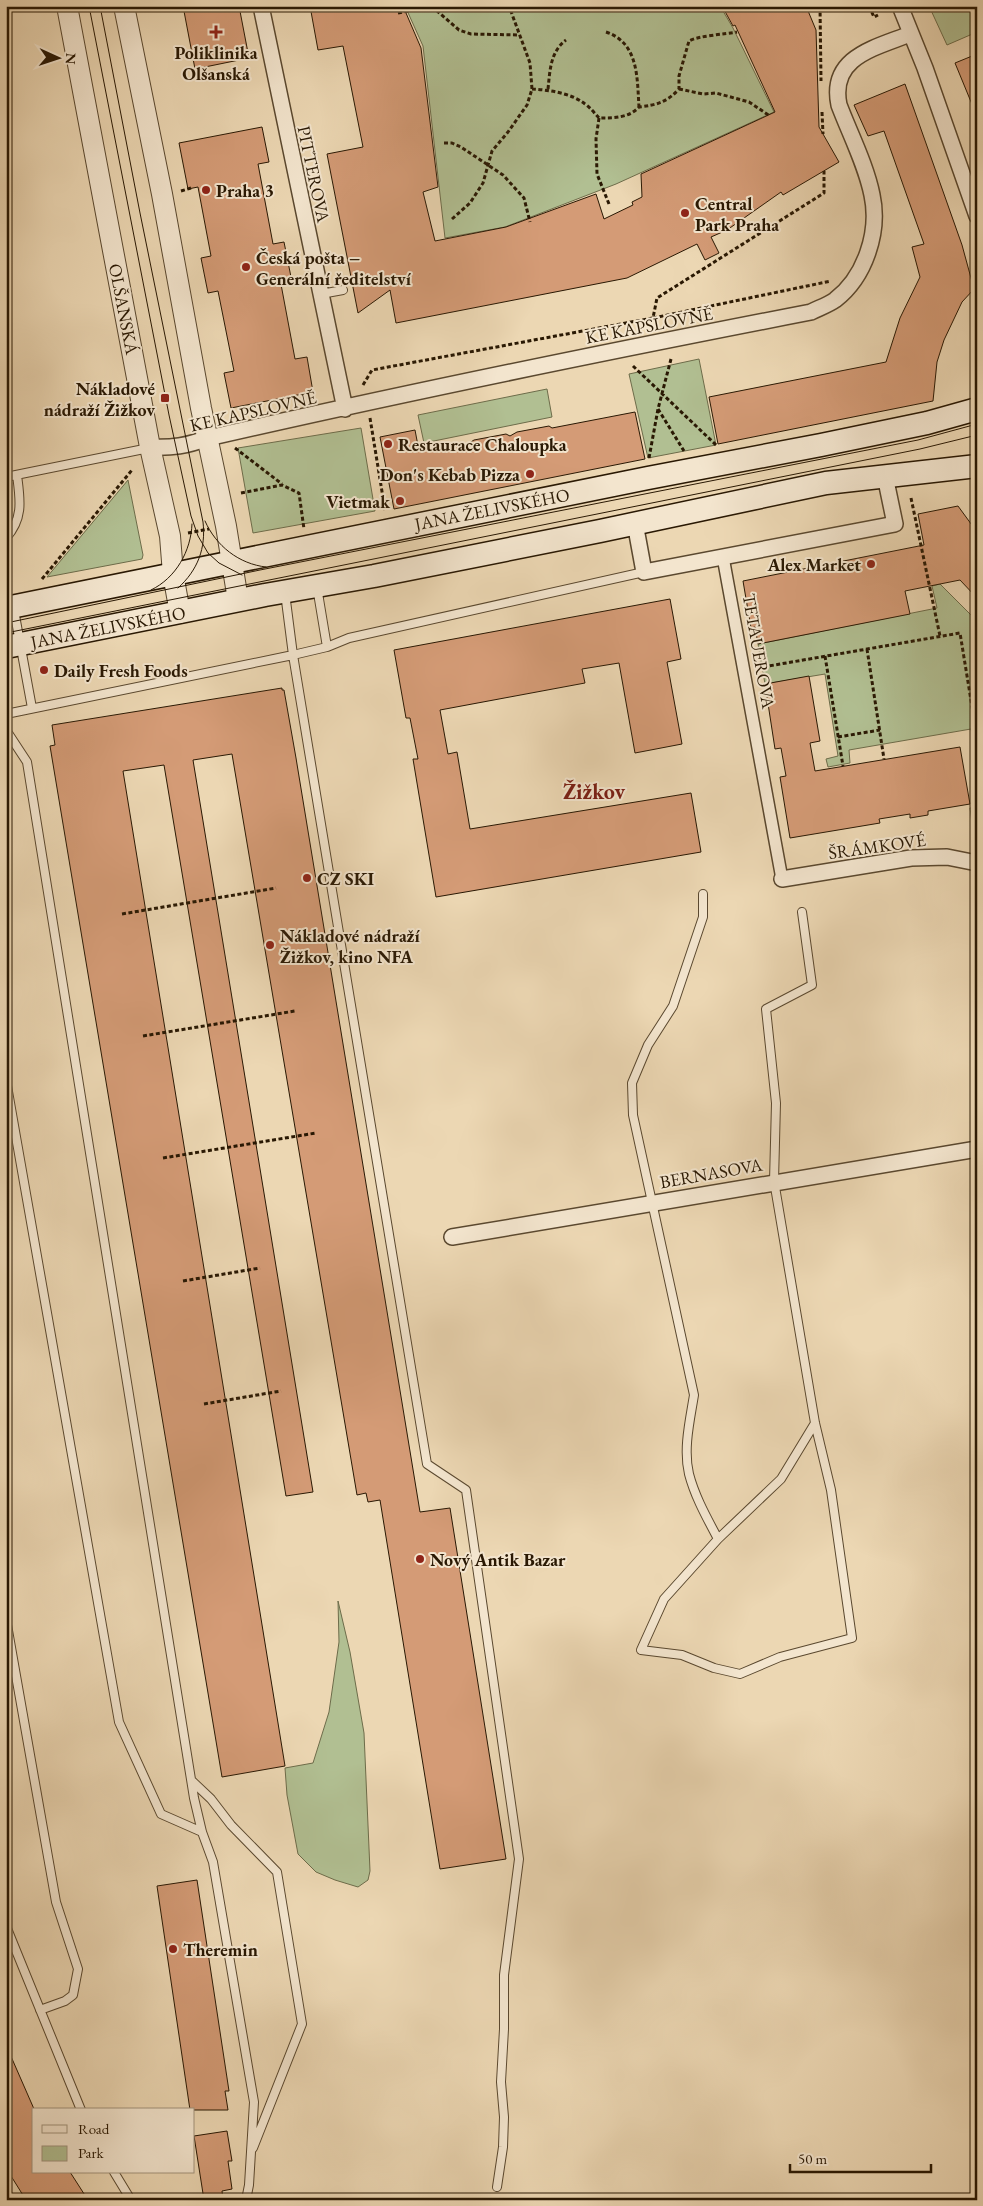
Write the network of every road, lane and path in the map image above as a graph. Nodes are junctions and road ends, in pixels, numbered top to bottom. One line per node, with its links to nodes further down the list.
1 (67, 6): 51 (street, OLŠANSKÁ)
2 (124, 6): 49 (street)
3 (261, 6): 39 (street, PITTEROVA)
4 (509, 6): 15 (path)
5 (574, 6): 9 (path)
6 (820, 6): 17 (path)
7 (869, 6): 11 (path)
8 (900, 6): 14 (street)
9 (575, 12)
10 (398, 13): 15 (path)
11 (878, 15)
12 (606, 32): 22 (path)
13 (737, 32): 19 (path)
14 (910, 34): 34 (street); 45 (street, KE KAPSLOVNĚ)
15 (520, 35): 18 (path)
16 (566, 40): 20 (path)
17 (822, 84)
18 (532, 89): 20 (path); 29 (path)
19 (679, 89): 22 (path); 24 (path)
20 (548, 90): 25 (path)
21 (822, 104): 23 (path)
22 (640, 107): 25 (path)
23 (822, 114): 26 (path); 27 (path)
24 (770, 116)
25 (599, 118): 33 (path)
26 (830, 130)
27 (823, 134)
28 (444, 144): 29 (path)
29 (488, 166): 35 (path); 36 (path)
30 (824, 171): 40 (path)
31 (191, 188): 32 (path)
32 (181, 191)
33 (609, 204)
34 (977, 216)
35 (452, 219)
36 (530, 222)
37 (838, 279): 40 (path)
38 (343, 290): 39 (lane)
39 (321, 294): 45 (street, PITTEROVA)
40 (653, 318): 43 (path)
41 (672, 359): 44 (path)
42 (633, 366): 44 (path)
43 (365, 384)
44 (662, 394): 46 (path); 52 (path)
45 (345, 409): 49 (street, KE KAPSLOVNĚ)
46 (658, 409): 53 (path); 54 (path)
47 (977, 409): 70 (main road, JANA ŽELIVSKÉHO)
48 (370, 417): 63 (path)
49 (208, 438): 51 (street, KE KAPSLOVNĚ); 65 (street)
50 (232, 446): 60 (path)
51 (150, 447): 57 (lane); 67 (street, OLŠANSKÁ)
52 (721, 451)
53 (688, 456)
54 (647, 466)
55 (977, 466): 58 (main road, JANA ŽELIVSKÉHO)
56 (132, 470): 73 (path)
57 (16, 475): 59 (lane); 68 (lane)
58 (885, 476): 64 (main road, JANA ŽELIVSKÉHO); 69 (street)
59 (6, 477)
60 (282, 485): 61 (path); 66 (path)
61 (241, 492)
62 (911, 498): 79 (path)
63 (386, 515)
64 (635, 523): 71 (street); 74 (main road, JANA ŽELIVSKÉHO)
65 (226, 526): 67 (path); 70 (street)
66 (304, 530)
67 (170, 536): 72 (street, OLŠANSKÁ)
68 (6, 538)
69 (723, 557): 71 (street); 85 (street, TETAUEROVA)
70 (233, 563): 72 (main road, JANA ŽELIVSKÉHO); 76 (street)
71 (644, 572): 81 (lane)
72 (173, 574): 77 (main road, JANA ŽELIVSKÉHO); 78 (street, OLŠANSKÁ)
73 (38, 584)
74 (317, 586): 75 (main road, JANA ŽELIVSKÉHO); 81 (lane)
75 (284, 591): 76 (main road, JANA ŽELIVSKÉHO); 83 (lane)
76 (238, 600): 78 (main road, JANA ŽELIVSKÉHO)
77 (10, 607): 80 (lane)
78 (180, 613): 80 (main road, JANA ŽELIVSKÉHO)
79 (940, 636): 82 (path); 91 (path)
80 (13, 646): 86 (lane)
81 (327, 647): 83 (lane)
82 (867, 649): 84 (path); 89 (path)
83 (293, 655): 86 (lane); 123 (lane)
84 (824, 656): 85 (path); 90 (path)
85 (744, 670): 95 (street, TETAUEROVA)
86 (32, 708): 87 (lane)
87 (6, 714)
88 (6, 730): 116 (lane)
89 (880, 730): 90 (path); 92 (path)
90 (838, 737): 93 (path)
91 (977, 737)
92 (884, 759)
93 (843, 766)
94 (977, 863): 95 (street, ŠRÁMKOVÉ)
95 (782, 879)
96 (276, 888): 99 (path)
97 (703, 894): 107 (lane)
98 (802, 912): 106 (lane)
99 (122, 914)
100 (295, 1011): 101 (path)
101 (142, 1036)
102 (6, 1080): 117 (lane)
103 (316, 1133): 105 (path)
104 (977, 1149): 106 (street, BERNASOVA)
105 (164, 1158)
106 (774, 1181): 107 (street, BERNASOVA); 113 (lane)
107 (651, 1202): 108 (street, BERNASOVA); 114 (lane)
108 (452, 1236)
109 (260, 1268): 110 (path)
110 (183, 1281)
111 (281, 1391): 112 (path)
112 (204, 1404)
113 (816, 1423): 114 (lane); 114 (lane)
114 (718, 1539)
115 (6, 1618): 119 (lane)
116 (192, 1781): 117 (lane); 121 (lane)
117 (202, 1832): 121 (lane)
118 (6, 1926): 119 (lane)
119 (40, 2010): 120 (lane)
120 (79, 2108)
121 (251, 2155): 125 (lane)
122 (115, 2174): 124 (lane)
123 (497, 2187)
124 (131, 2200)
125 (246, 2200)

